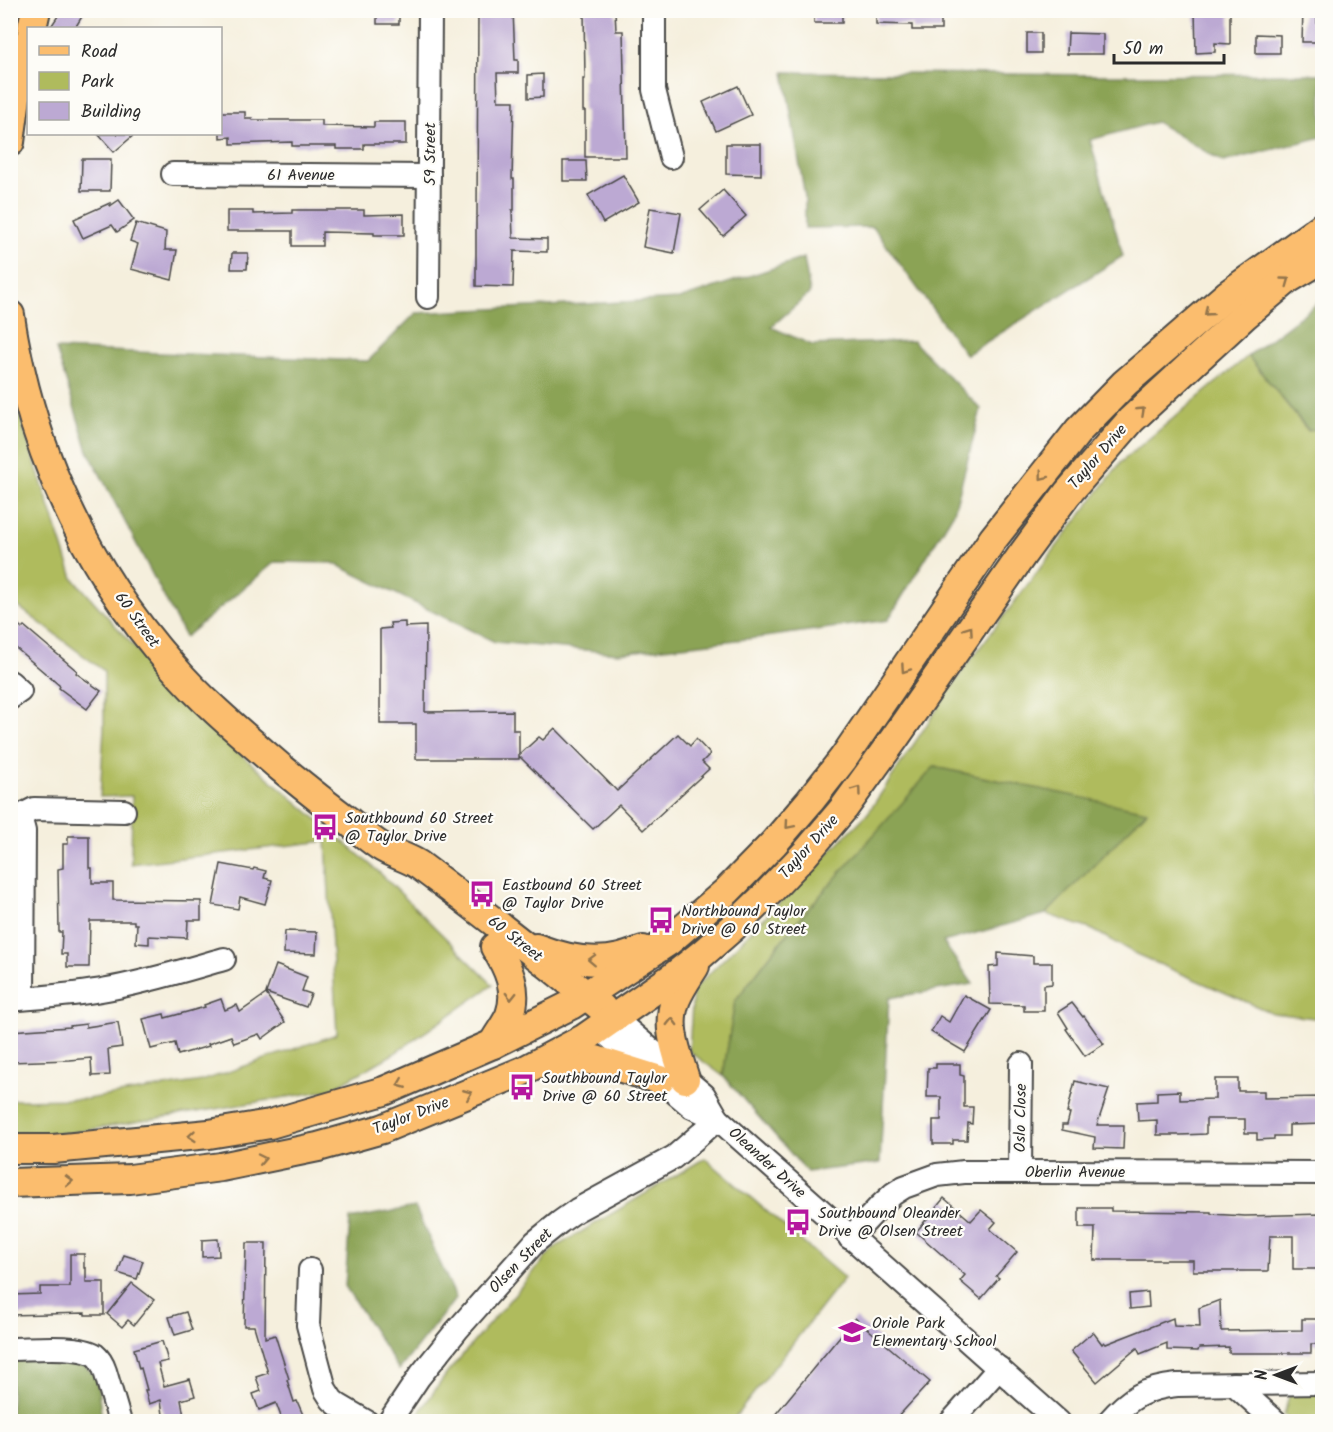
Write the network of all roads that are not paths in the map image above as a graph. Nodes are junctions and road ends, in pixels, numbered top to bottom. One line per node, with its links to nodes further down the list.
1 (36, 10): 4 (main road)
2 (430, 10): 9 (street, 59 Street)
3 (654, 10): 7 (street)
4 (32, 27)
5 (27, 46): 6 (main road)
6 (10, 142)
7 (671, 157)
8 (173, 174): 9 (street, 61 Avenue)
9 (429, 176): 12 (street, 59 Street)
10 (1323, 227): 18 (main road, Taylor Drive, one-way to 18)
11 (1323, 259): 20 (main road, Taylor Drive, one-way to 11)
12 (428, 297)
13 (10, 315): 19 (main road, 60 Street)
14 (10, 682): 15 (street)
15 (10, 698)
16 (124, 811): 17 (street)
17 (15, 813): 22 (street)
18 (669, 941): 19 (main road, one-way to 19); 23 (main road, Taylor Drive)
19 (508, 944): 23 (main road, 60 Street); 25 (main road, one-way to 25)
20 (702, 954): 24 (main road, Taylor Drive); 28 (main road, one-way to 20)
21 (224, 959): 22 (street)
22 (17, 999)
23 (579, 1001): 24 (main road, 60 Street); 25 (main road, Taylor Drive)
24 (607, 1023): 27 (main road, Taylor Drive); 28 (street, Oleander Drive)
25 (493, 1044): 30 (main road, Taylor Drive, one-way to 30)
26 (1021, 1064): 31 (street, Oslo Close)
27 (523, 1071): 28 (main road); 33 (main road, Taylor Drive, one-way to 27)
28 (672, 1079): 29 (street, Oleander Drive)
29 (718, 1119): 34 (street, Oleander Drive); 42 (street, Olsen Street)
30 (10, 1149)
31 (1020, 1172): 32 (street, Oberlin Avenue); 34 (street, Oberlin Avenue)
32 (1323, 1173)
33 (10, 1183)
34 (850, 1238): 37 (street, Oleander Drive)
35 (310, 1270): 41 (street)
36 (10, 1349): 40 (street)
37 (999, 1368): 43 (street); 44 (street, Oleander Drive)
38 (1323, 1383): 39 (street)
39 (1234, 1384): 45 (street); 46 (street)
40 (120, 1422)
41 (367, 1422)
42 (389, 1422)
43 (951, 1422)
44 (1059, 1422)
45 (1108, 1422)
46 (1276, 1422)

